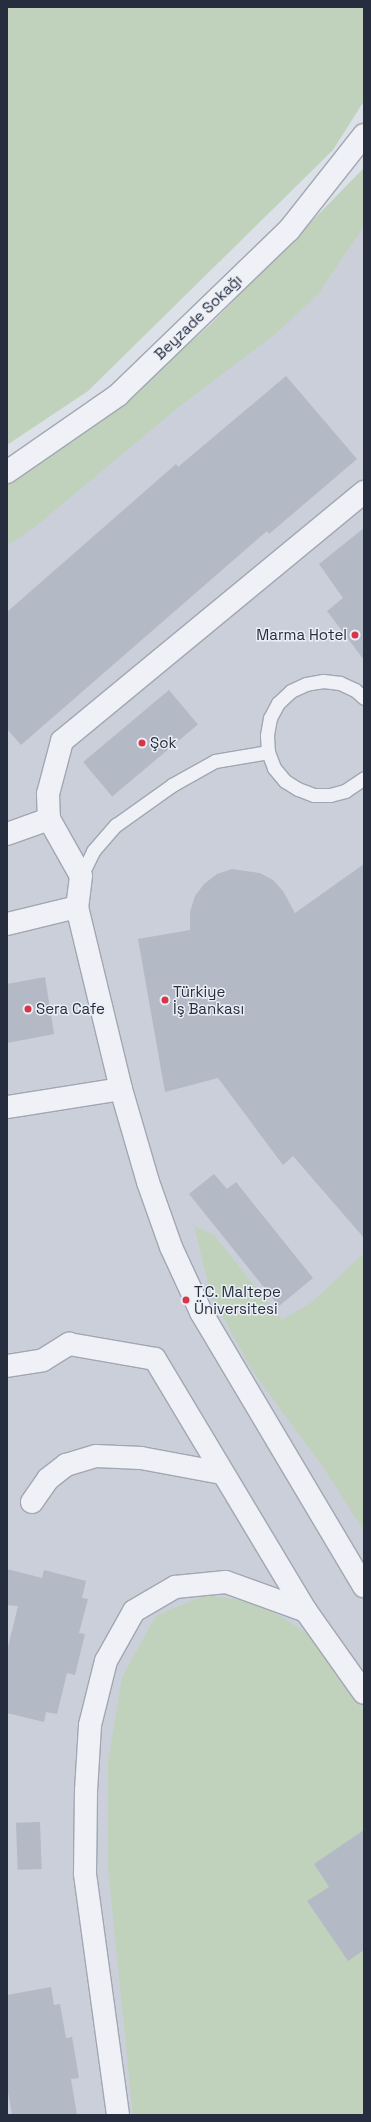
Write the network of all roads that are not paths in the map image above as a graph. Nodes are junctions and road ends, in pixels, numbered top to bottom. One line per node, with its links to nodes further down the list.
1 (364, 135): 2 (street, Beyzade Sokağı)
2 (7, 472)
3 (364, 492): 7 (street)
4 (364, 698): 5 (lane)
5 (268, 752): 6 (lane); 9 (lane)
6 (364, 778)
7 (49, 819): 8 (street); 9 (street)
8 (7, 834)
9 (81, 876): 10 (street)
10 (77, 907): 11 (street); 12 (street)
11 (7, 924)
12 (121, 1089): 13 (street); 17 (street)
13 (7, 1107)
14 (7, 1366): 15 (street)
15 (222, 1473): 16 (street); 18 (street)
16 (32, 1502)
17 (364, 1586)
18 (306, 1610): 19 (street); 20 (street)
19 (364, 1693)
20 (118, 2115)

